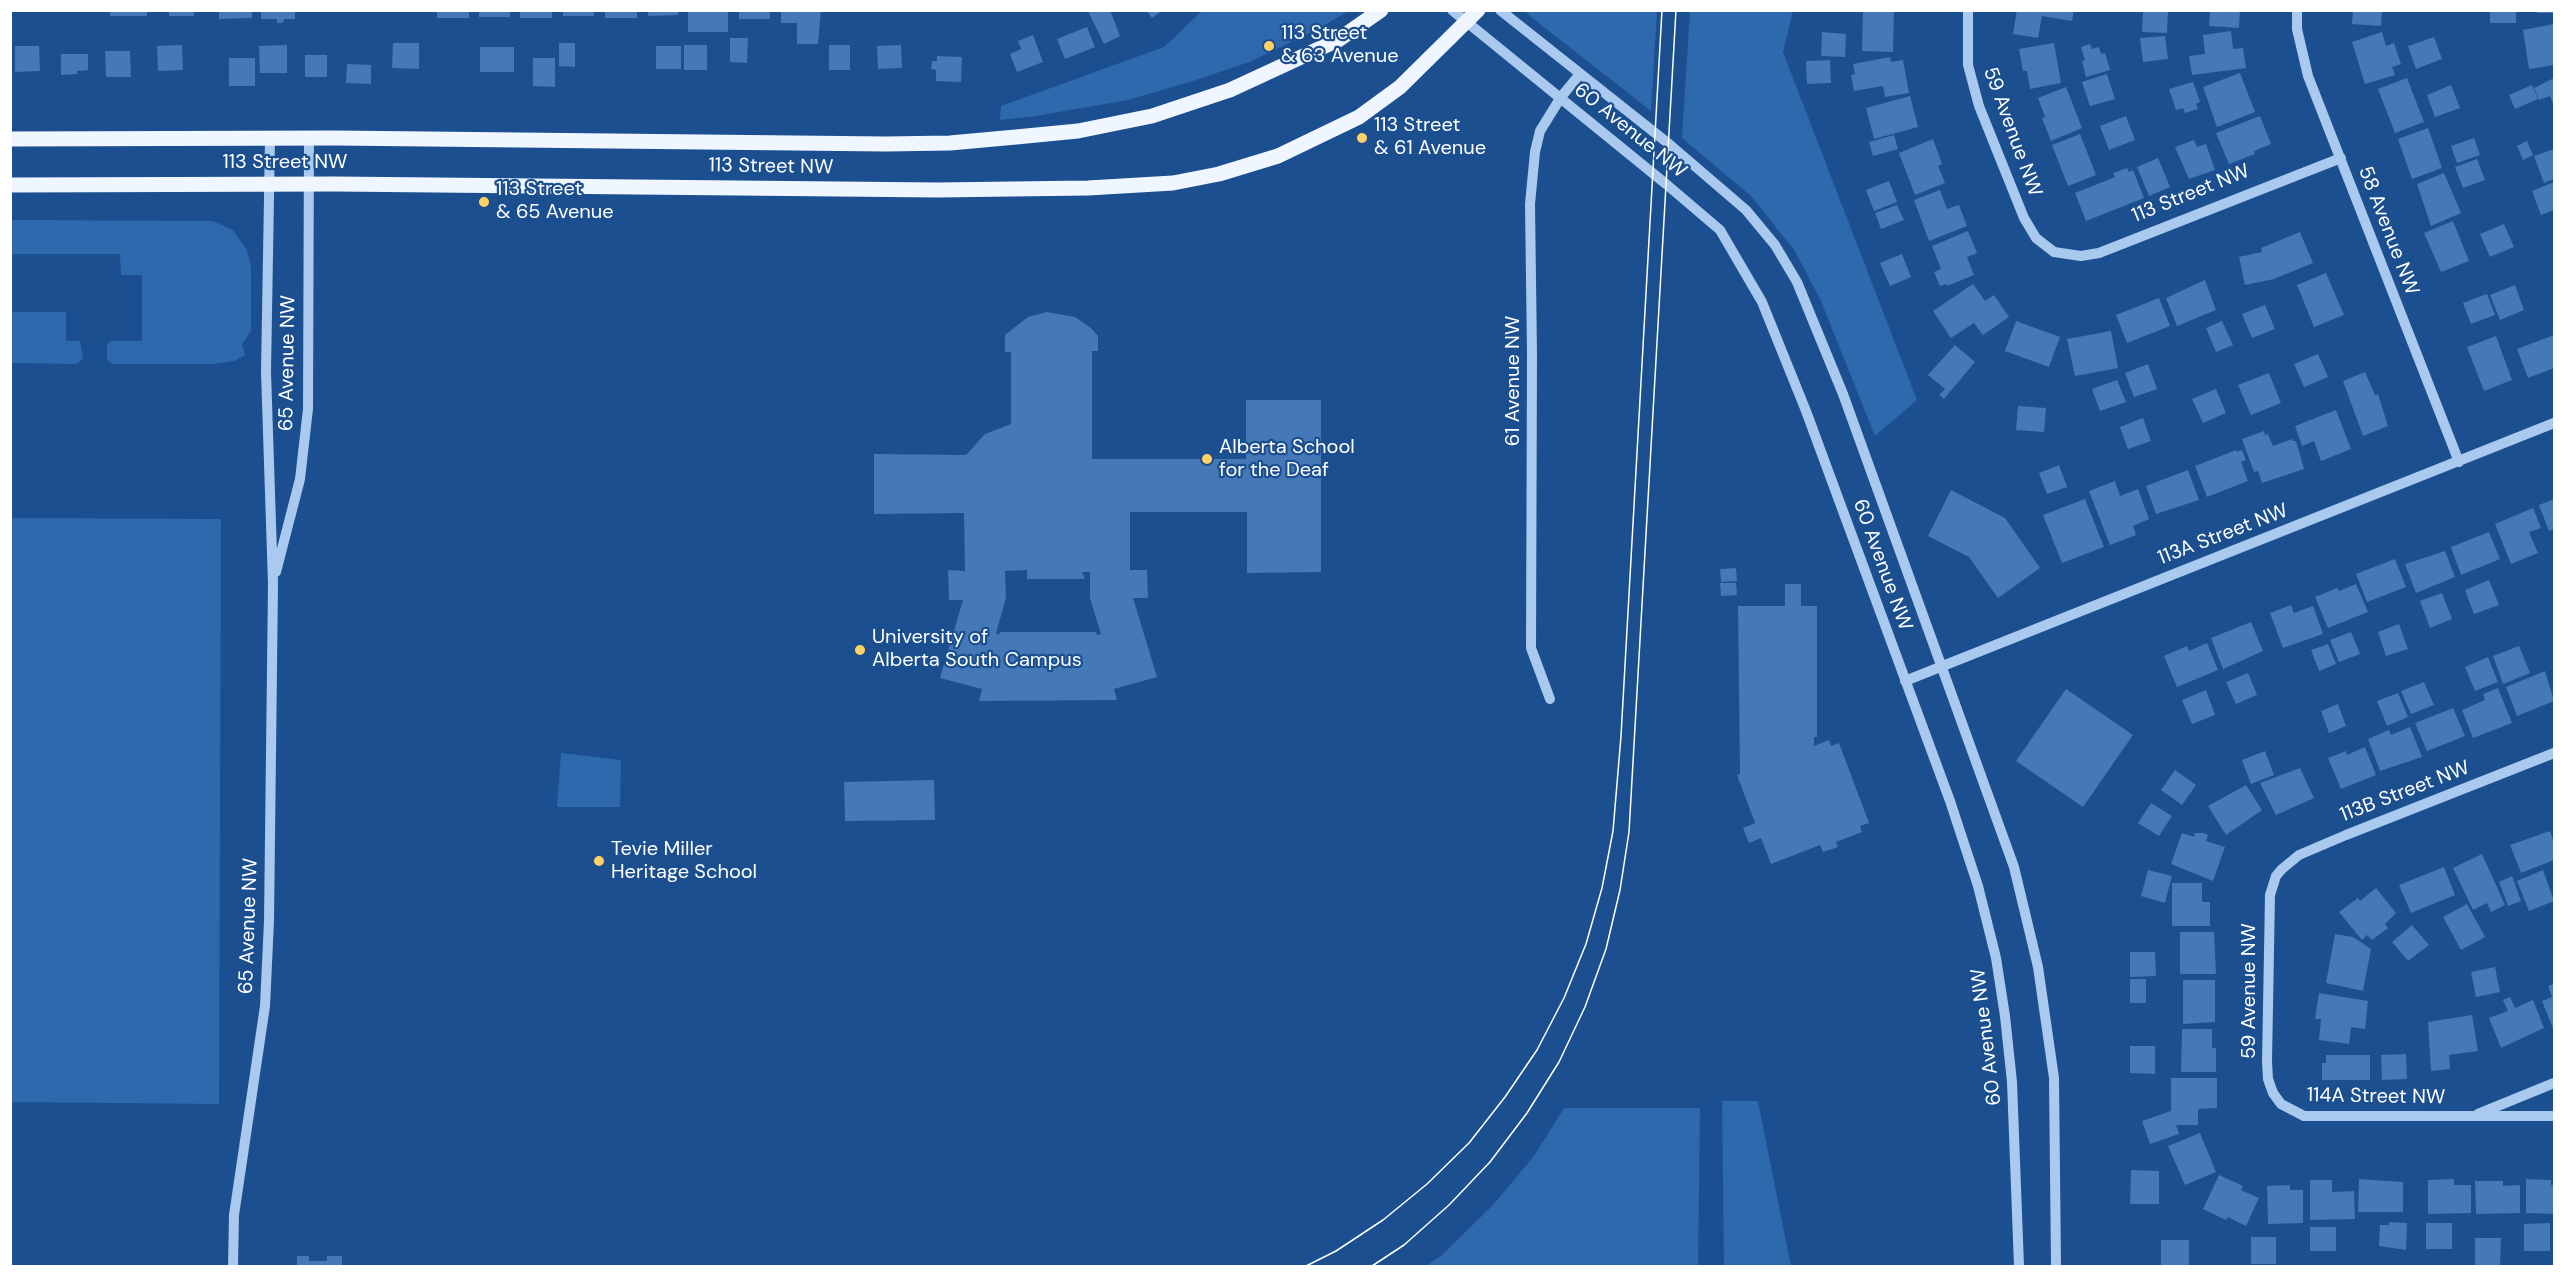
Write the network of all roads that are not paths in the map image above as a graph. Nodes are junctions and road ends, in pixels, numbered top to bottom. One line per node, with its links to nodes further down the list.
1 (1382, 10): 10 (main road, 113 Street NW)
2 (1452, 10): 7 (street, 60 Avenue NW)
3 (1478, 10): 7 (main road, 113 Street NW)
4 (1500, 10): 8 (street, 60 Avenue NW)
5 (1968, 10): 17 (street, 59 Avenue NW)
6 (2297, 10): 13 (street, 58 Avenue NW)
7 (1466, 22): 9 (street, 60 Avenue NW); 16 (main road, 113 Street NW)
8 (1580, 74): 9 (street, 61 Avenue NW); 21 (street, 60 Avenue NW)
9 (1561, 97): 22 (street, 60 Avenue NW); 23 (street, 61 Avenue NW)
10 (309, 138): 12 (main road, 113 Street NW); 16 (street, 65 Avenue NW)
11 (10, 139): 12 (main road, 113 Street NW)
12 (270, 139): 15 (street, 65 Avenue NW)
13 (2341, 158): 17 (street, 113 Street NW); 19 (street, 58 Avenue NW)
14 (10, 184): 15 (main road, 113 Street NW)
15 (268, 184): 16 (main road, 113 Street NW); 20 (street, 65 Avenue NW)
16 (309, 184): 20 (street, 65 Avenue NW)
17 (2054, 252)
18 (2554, 423): 19 (street, 113A Street NW)
19 (2459, 462): 21 (street, 113A Street NW)
20 (273, 584): 30 (street, 65 Avenue NW)
21 (1942, 664): 22 (street, 113A Street NW); 32 (street, 60 Avenue NW)
22 (1905, 681): 31 (street, 60 Avenue NW)
23 (1550, 699)
24 (2554, 753): 25 (street, 113B Street NW)
25 (2276, 876): 27 (street, 59 Avenue NW)
26 (2554, 1083): 29 (street, 114A Street NW)
27 (2281, 1104): 29 (street, 114A Street NW)
28 (2554, 1116): 29 (street, 114A Street NW)
29 (2473, 1117)
30 (233, 1266)
31 (2019, 1266)
32 (2056, 1266)

